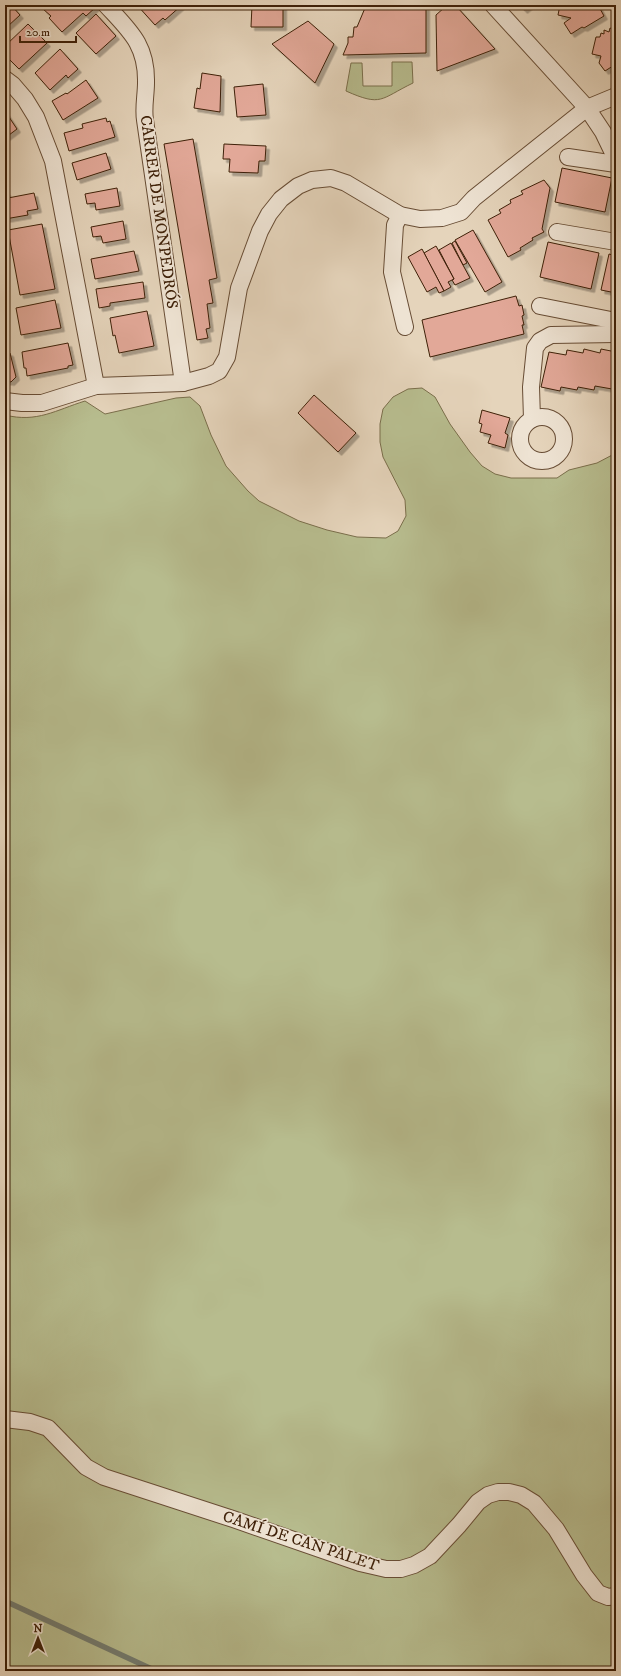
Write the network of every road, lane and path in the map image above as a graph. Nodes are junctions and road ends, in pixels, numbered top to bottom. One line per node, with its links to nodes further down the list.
1 (106, 5): 17 (street, CARRER DE MONPEDRÓS)
2 (493, 5): 5 (street)
3 (5, 79): 18 (street)
4 (616, 96): 5 (street)
5 (587, 108): 6 (street); 10 (street)
6 (610, 130): 8 (street)
7 (568, 157): 9 (street)
8 (616, 159)
9 (616, 164)
10 (400, 215): 15 (street); 17 (street)
11 (557, 232): 12 (street)
12 (616, 242)
13 (540, 306): 14 (street)
14 (616, 321)
15 (405, 327)
16 (616, 334): 20 (street)
17 (184, 383): 18 (street)
18 (96, 386): 19 (street)
19 (5, 401)
20 (532, 419): 20 (street)
21 (5, 1419): 22 (street, CAMÍ DE CAN PALET)
22 (616, 1596)

